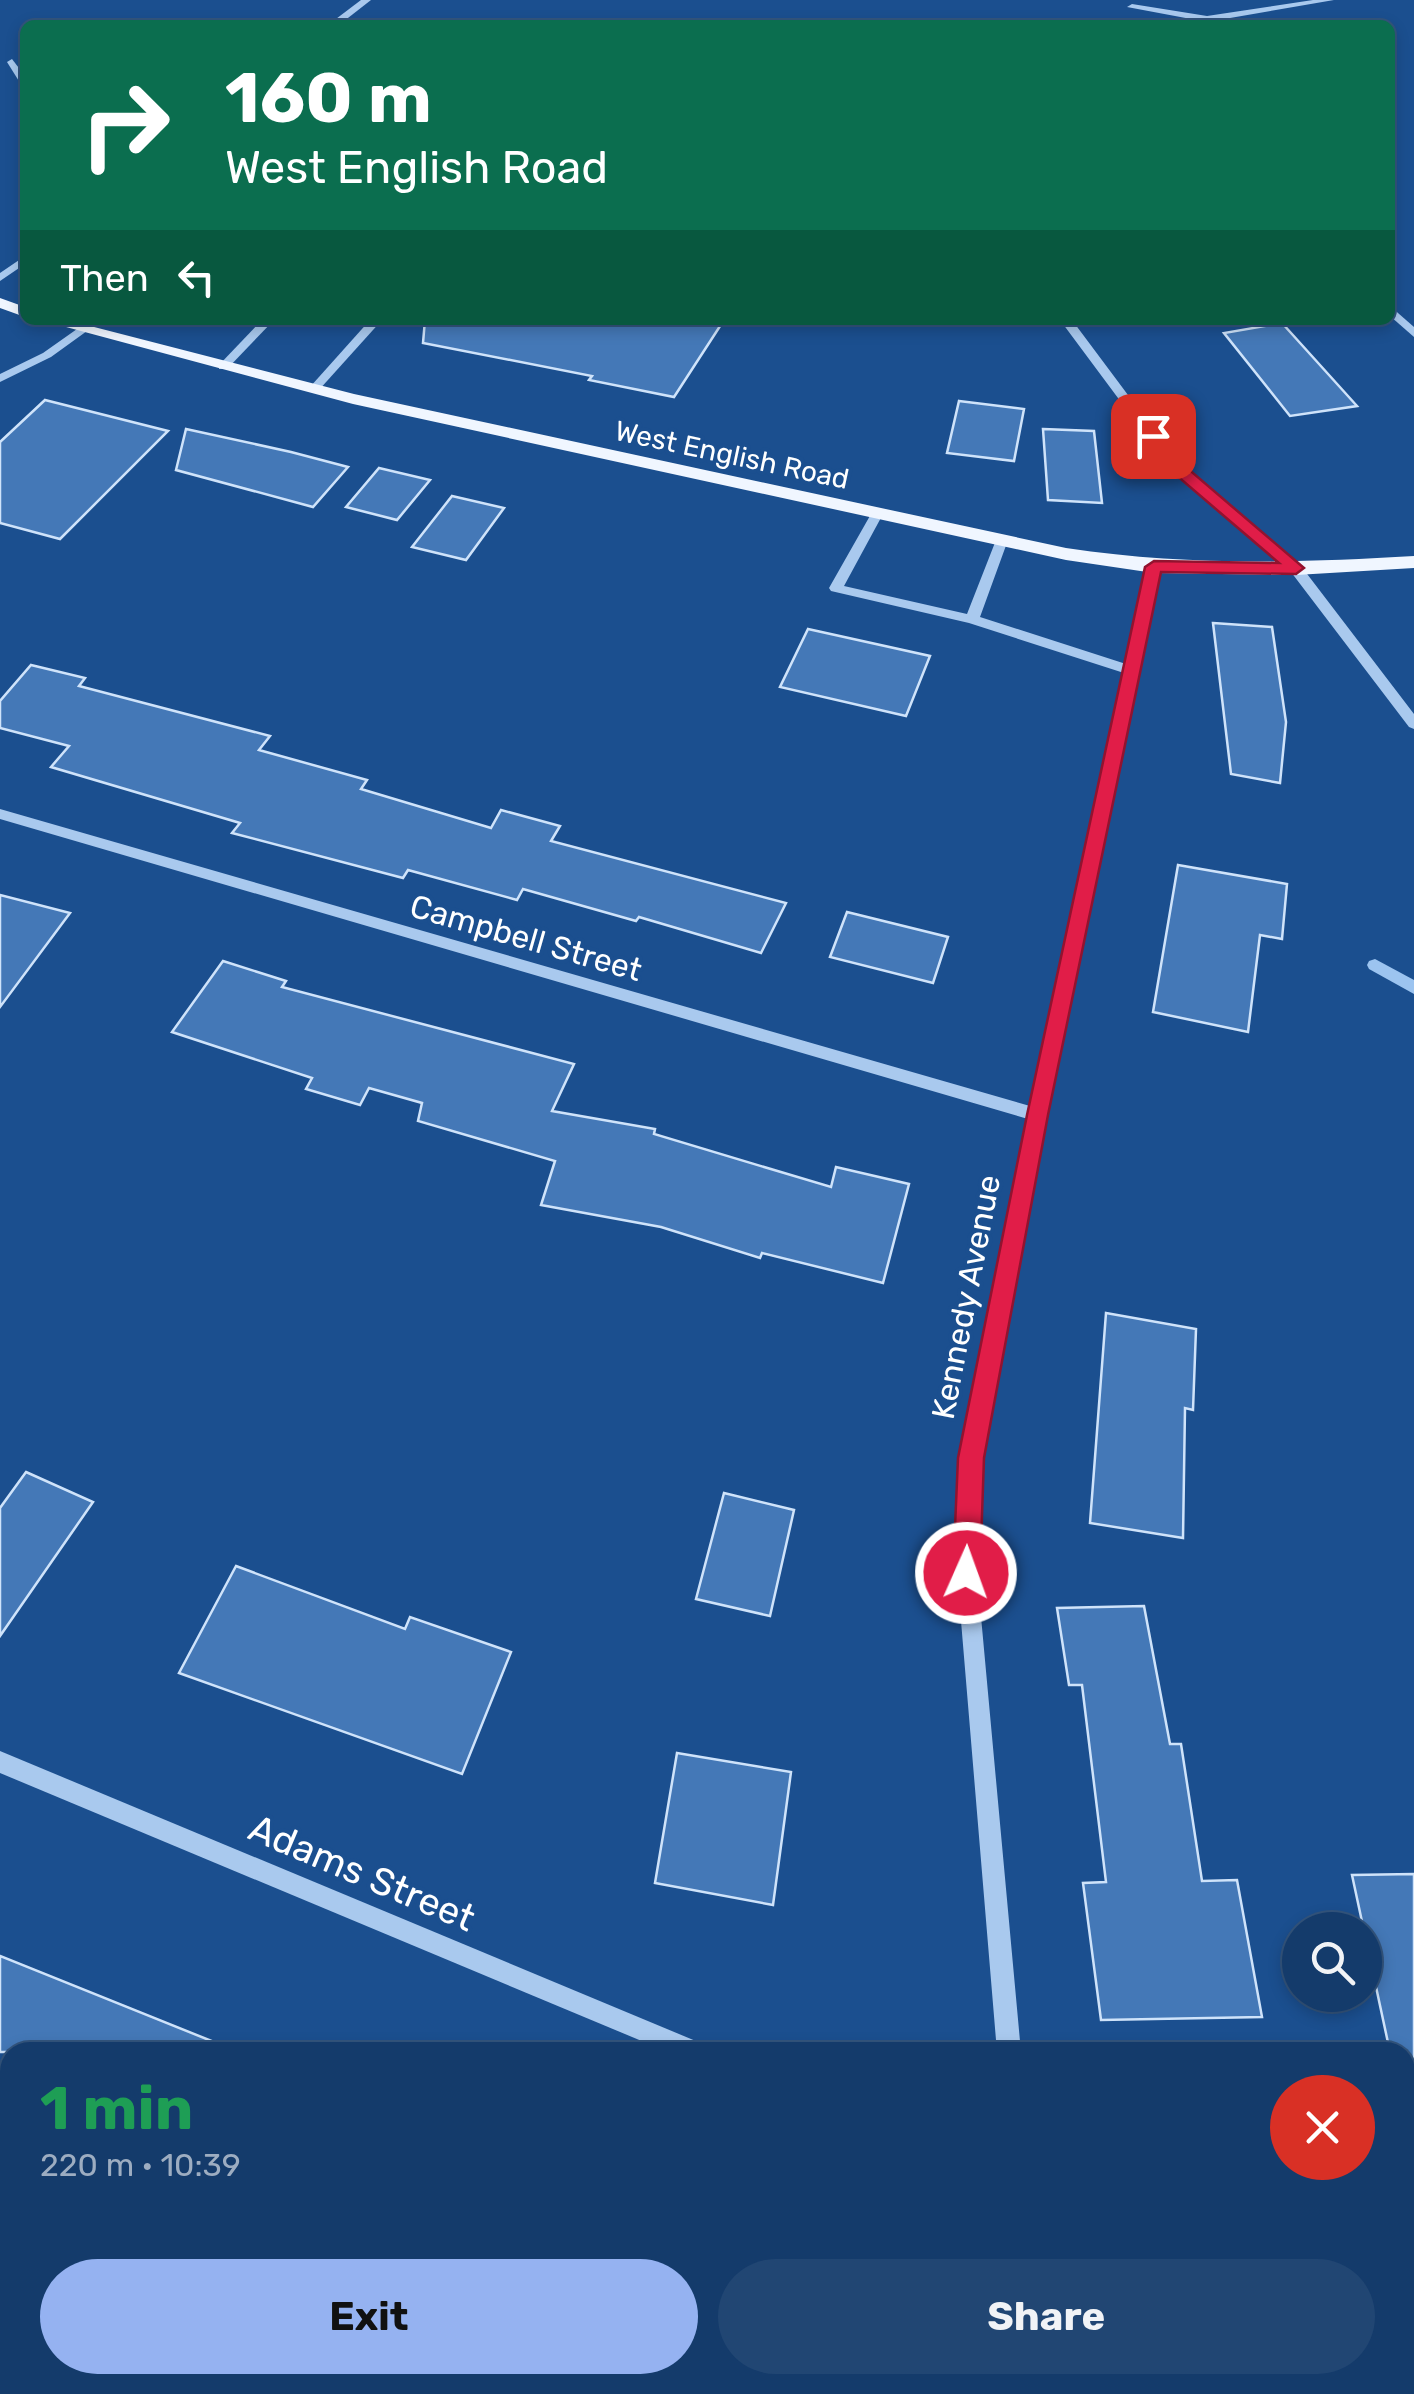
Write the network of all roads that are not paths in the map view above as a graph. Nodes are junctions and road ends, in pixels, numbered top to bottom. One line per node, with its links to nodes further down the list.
1 (367, 0): 4 (street)
2 (1330, 0): 3 (street)
3 (1134, 4): 5 (street)
4 (339, 20)
5 (1126, 20)
6 (12, 62): 7 (street)
7 (20, 76)
8 (20, 263): 9 (street)
9 (0, 278)
10 (1395, 314): 16 (street)
11 (62, 325): 15 (main road, West English Road)
12 (263, 325): 17 (street)
13 (372, 325): 19 (street)
14 (1070, 325): 24 (street)
15 (81, 332): 17 (main road, West English Road); 18 (street)
16 (1413, 332)
17 (223, 366): 19 (main road, West English Road)
18 (0, 378)
19 (314, 389): 20 (main road, West English Road)
20 (876, 514): 21 (main road, West English Road); 25 (street)
21 (1002, 540): 23 (main road, West English Road); 25 (street)
22 (1414, 562): 24 (main road, West English Road)
23 (1154, 567): 24 (main road, West English Road); 26 (street, Kennedy Avenue)
24 (1296, 568): 27 (street)
25 (972, 619): 26 (street)
26 (1132, 671): 29 (street, Kennedy Avenue)
27 (1414, 724)
28 (0, 814): 29 (street, Campbell Street)
29 (1038, 1115): 32 (street, Kennedy Avenue)
30 (0, 1762): 31 (street, Adams Street)
31 (671, 2042)
32 (1008, 2042)

